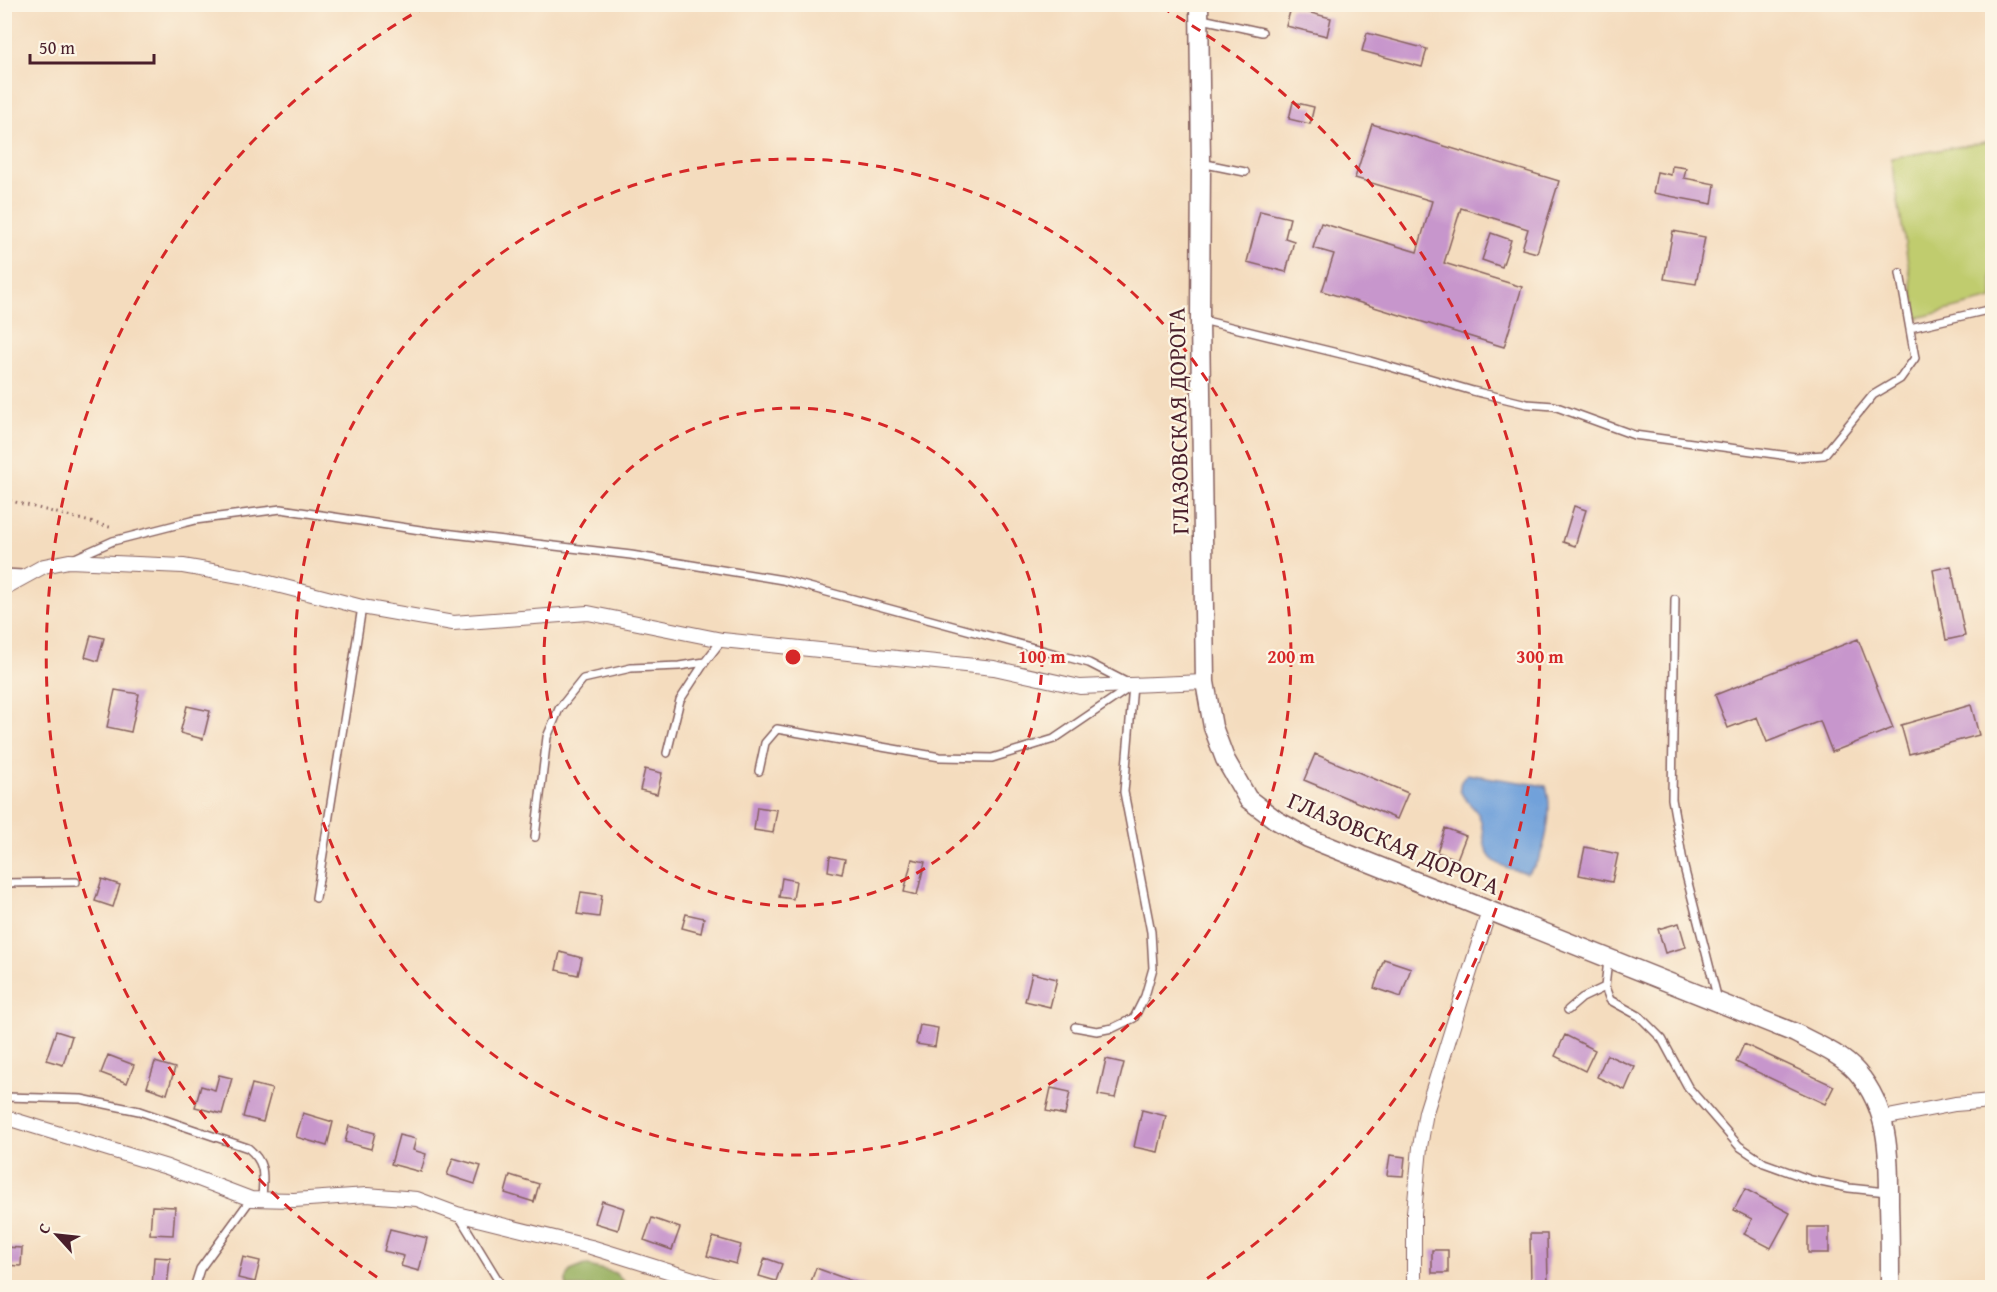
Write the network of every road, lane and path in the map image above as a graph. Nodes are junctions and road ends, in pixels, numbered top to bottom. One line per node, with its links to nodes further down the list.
1 (1199, 11): 2 (lane); 3 (street, ГЛАЗОВСКАЯ ДОРОГА)
2 (1262, 32)
3 (1202, 162): 4 (lane); 7 (street, ГЛАЗОВСКАЯ ДОРОГА)
4 (1245, 172)
5 (1900, 273): 8 (lane)
6 (1992, 309): 8 (lane)
7 (1200, 319): 8 (lane); 19 (street, ГЛАЗОВСКАЯ ДОРОГА)
8 (1910, 328)
9 (4, 499): 10 (path)
10 (134, 536): 11 (lane); 20 (lane)
11 (69, 561): 13 (street); 16 (street)
12 (4, 573): 13 (lane)
13 (28, 574): 14 (street)
14 (4, 588)
15 (1675, 599): 30 (lane)
16 (362, 607): 17 (street); 26 (lane)
17 (722, 640): 18 (lane); 20 (street)
18 (705, 662): 21 (lane); 23 (lane)
19 (1205, 682): 20 (street); 27 (street, ГЛАЗОВСКАЯ ДОРОГА)
20 (1133, 685): 22 (lane); 32 (lane)
21 (667, 753)
22 (759, 771)
23 (536, 837)
24 (76, 882): 25 (lane)
25 (4, 883)
26 (316, 898)
27 (1489, 911): 28 (street, ГЛАЗОВСКАЯ ДОРОГА); 43 (street)
28 (1608, 958): 29 (lane); 30 (street, ГЛАЗОВСКАЯ ДОРОГА)
29 (1605, 987): 31 (lane); 37 (lane)
30 (1718, 1002): 36 (street, ГЛАЗОВСКАЯ ДОРОГА)
31 (1568, 1010)
32 (1074, 1027)
33 (4, 1097): 38 (lane)
34 (1992, 1101): 36 (street)
35 (4, 1117): 38 (street)
36 (1883, 1118): 37 (street, ГЛАЗОВСКАЯ ДОРОГА)
37 (1889, 1192): 44 (street, ГЛАЗОВСКАЯ ДОРОГА)
38 (256, 1199): 39 (street); 40 (lane)
39 (457, 1214): 41 (lane); 42 (street)
40 (194, 1287)
41 (500, 1287)
42 (722, 1287)
43 (1414, 1287)
44 (1890, 1287)

